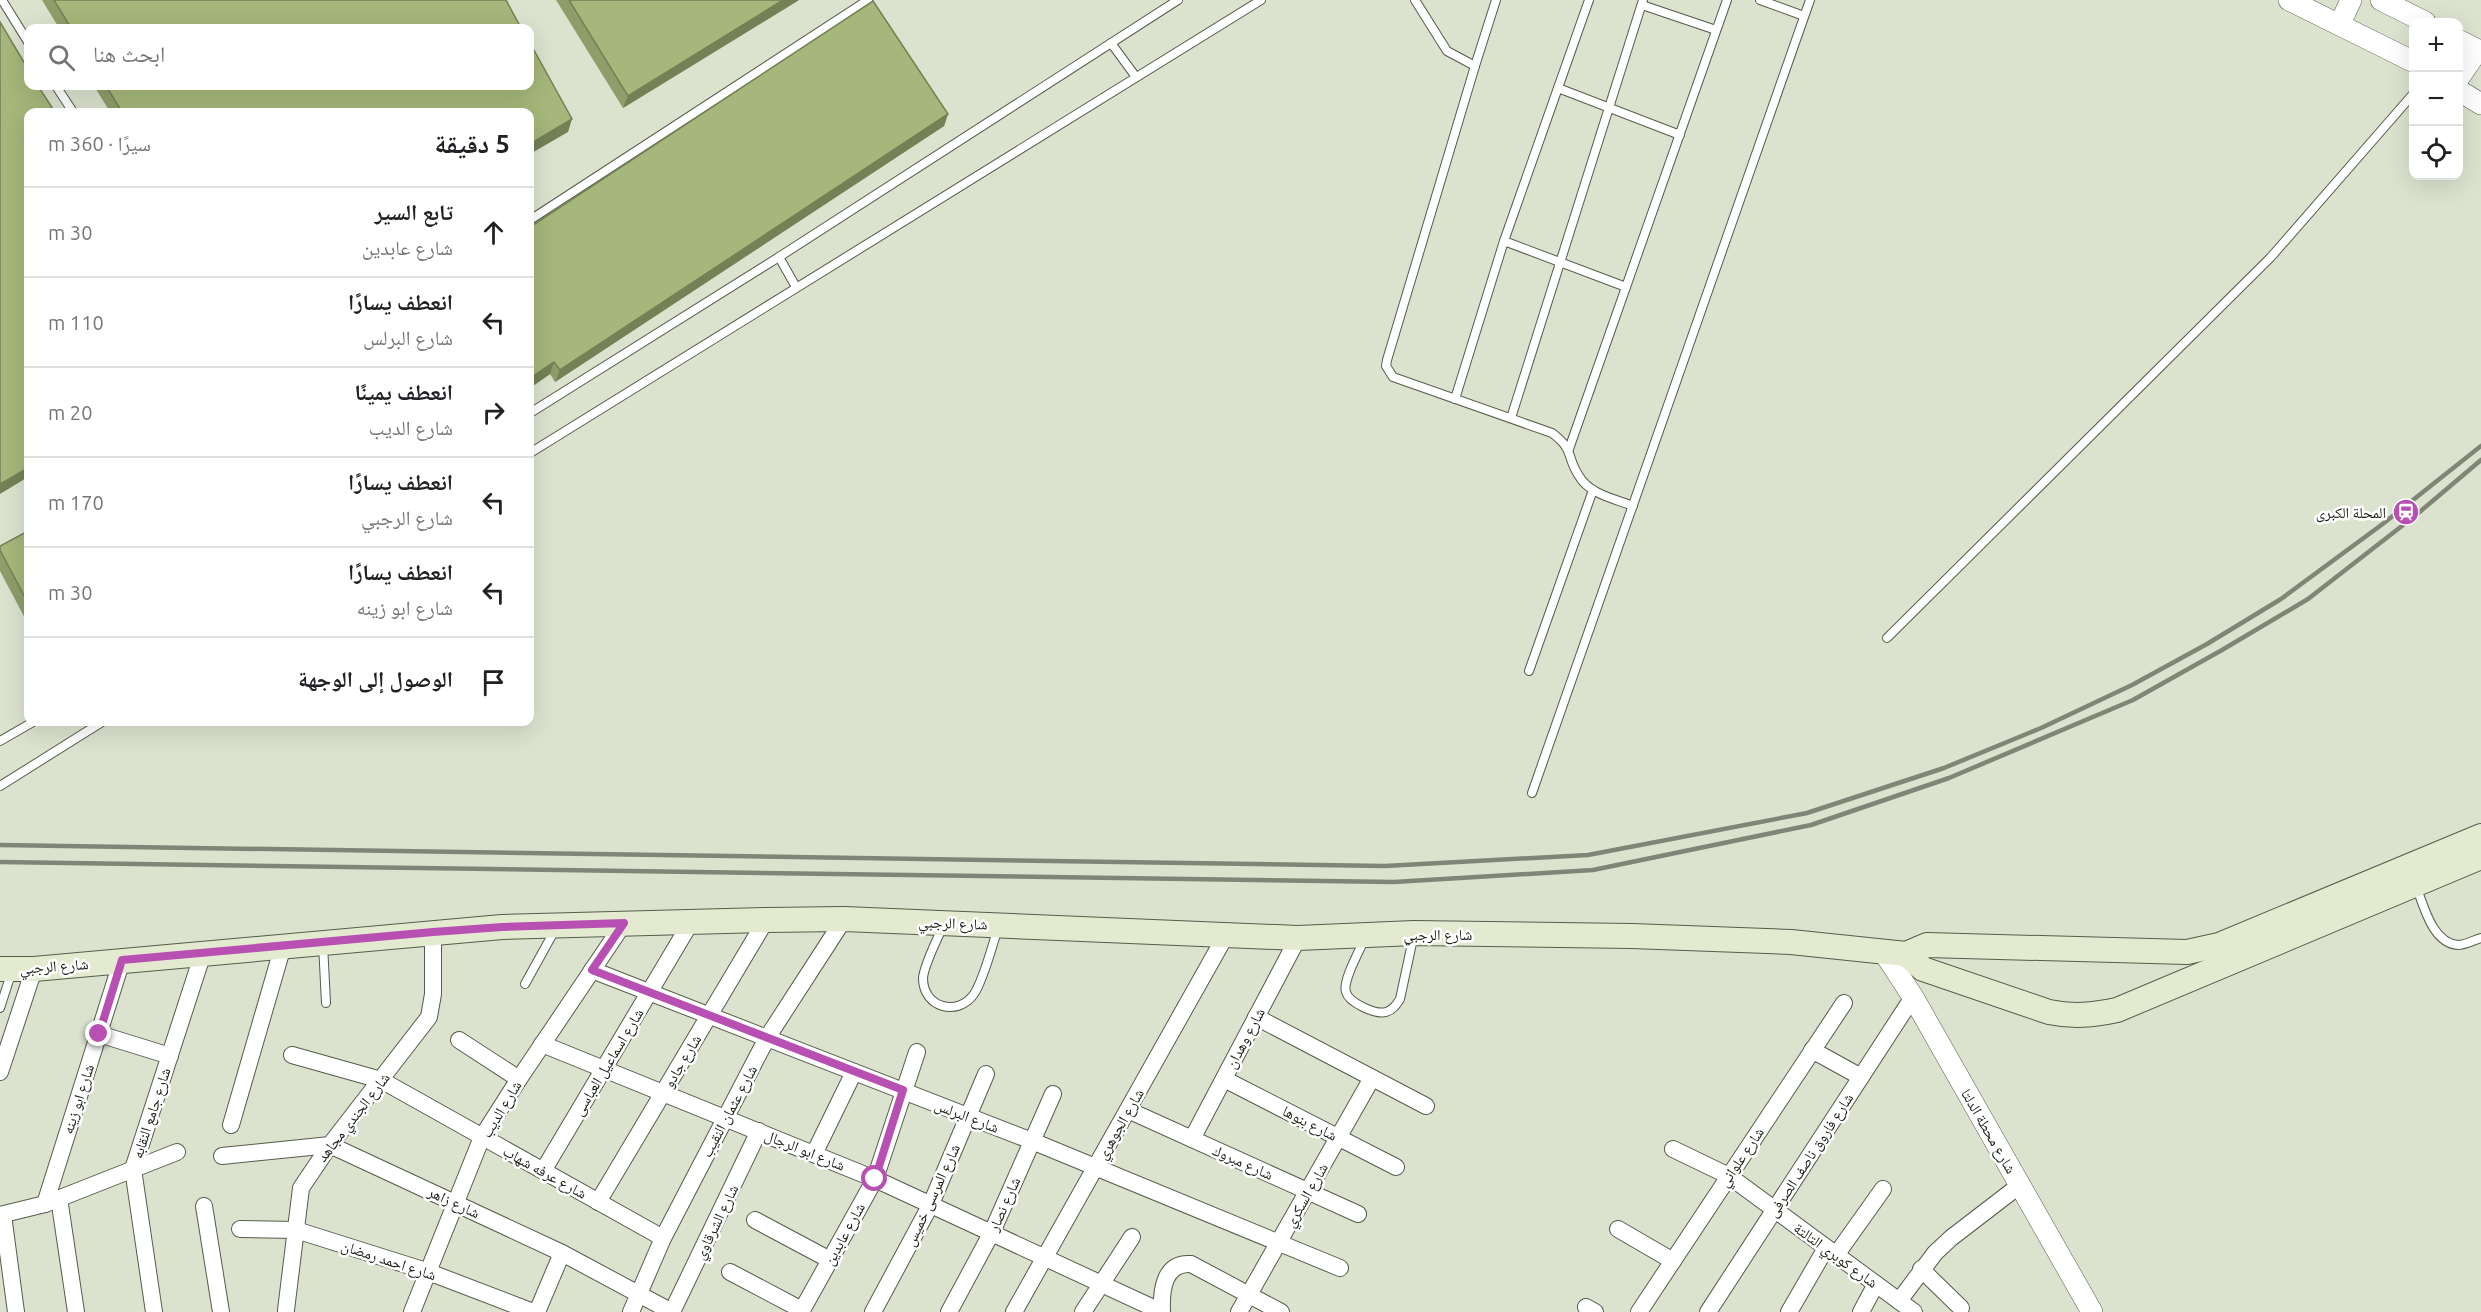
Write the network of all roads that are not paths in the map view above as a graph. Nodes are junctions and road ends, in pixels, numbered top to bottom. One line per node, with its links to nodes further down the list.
1 (2, 0): 20 (lane)
2 (868, 0): 36 (lane)
3 (1178, 0): 22 (lane)
4 (1261, 0): 15 (lane)
5 (1415, 0): 25 (lane)
6 (1496, 0): 25 (lane)
7 (1589, 0): 28 (lane)
8 (1727, 0): 19 (lane)
9 (1760, 0): 16 (lane)
10 (1810, 0): 16 (lane)
11 (2289, 0): 18 (street)
12 (2352, 0): 18 (street)
13 (2381, 0): 17 (street)
14 (1642, 2): 19 (lane); 34 (lane)
15 (1250, 3): 27 (lane)
16 (1804, 16): 48 (lane)
17 (2417, 18)
18 (2340, 24): 24 (street)
19 (1716, 30): 35 (lane)
20 (24, 36)
21 (2463, 42): 23 (street)
22 (1111, 43): 27 (lane); 38 (lane)
23 (2480, 49): 26 (street)
24 (2409, 59)
25 (1475, 66): 42 (lane)
26 (2463, 72)
27 (1136, 77): 40 (lane)
28 (1558, 88): 34 (lane); 37 (lane)
29 (59, 90): 33 (lane)
30 (2463, 93): 32 (street)
31 (2409, 99): 49 (lane)
32 (2481, 104)
33 (70, 108)
34 (1609, 108): 35 (lane); 39 (lane)
35 (1680, 135): 41 (lane)
36 (534, 217)
37 (1504, 241): 39 (lane); 42 (lane)
38 (779, 257): 40 (lane); 43 (lane)
39 (1560, 262): 41 (lane); 44 (lane)
40 (796, 287): 46 (lane)
41 (1626, 287): 45 (lane)
42 (1455, 399): 44 (lane)
43 (534, 410)
44 (1511, 418): 45 (lane)
45 (1569, 449): 47 (lane)
46 (534, 451)
47 (1593, 490): 48 (lane); 50 (lane)
48 (1633, 506): 55 (lane)
49 (1887, 638)
50 (1529, 670)
51 (26, 726): 53 (lane)
52 (96, 726): 54 (lane)
53 (0, 741)
54 (0, 786)
55 (1532, 794)
56 (2481, 836): 74 (main road)
57 (2481, 857): 58 (main road)
58 (2415, 885): 71 (lane); 80 (main road)
59 (844, 919): 60 (main road, شارع الرجبي); 63 (main road, شارع الرجبي); 90 (street, شارع عثمان النقيب)
60 (766, 920): 61 (main road, شارع الرجبي); 87 (street, شارع جادو)
61 (692, 922): 62 (main road, شارع الرجبي); 82 (street, شارع اسماعيل العباسى)
62 (624, 923): 64 (main road, شارع الرجبي); 79 (street, شارع الديب)
63 (944, 923): 65 (main road, شارع الرجبي); 65 (lane)
64 (558, 925): 66 (main road, شارع الرجبي); 81 (lane)
65 (999, 925): 68 (main road, شارع الرجبي)
66 (433, 932): 72 (main road, شارع الرجبي); 105 (street, شارع الجندي مجاهد)
67 (1414, 933): 69 (main road, شارع الرجبي); 69 (lane); 76 (main road, شارع الرجبي)
68 (1226, 935): 70 (main road, شارع الرجبي); 110 (street, شارع الجوهري)
69 (1366, 935): 70 (main road, شارع الرجبي)
70 (1298, 938): 88 (street, شارع وهدان)
71 (2481, 938)
72 (323, 942): 73 (main road, شارع الرجبي); 84 (lane)
73 (283, 946): 75 (main road, شارع الرجبي); 113 (street)
74 (2187, 952): 76 (main road); 80 (main road)
75 (203, 953): 77 (main road, شارع الرجبي); 96 (street, شارع جامع النقابه)
76 (1894, 953): 80 (main road); 83 (street, شارع محطة الدلتا)
77 (122, 960): 78 (main road, شارع الرجبي); 89 (street, شارع ابو زينه)
78 (16, 969): 86 (lane); 98 (street)
79 (592, 970): 82 (street, شارع البرلس); 92 (street, شارع الديب)
80 (2185, 982)
81 (525, 984)
82 (649, 992): 87 (street, شارع البرلس); 97 (street, شارع اسماعيل العباسى)
83 (1913, 997): 101 (street, شارع فاروق ناصف الصرفى); 130 (street, شارع محطة الدلتا)
84 (326, 1003)
85 (1844, 1003): 93 (street, شارع علواني)
86 (0, 1008)
87 (709, 1015): 90 (street, شارع البرلس); 107 (street, شارع جادو)
88 (1256, 1017): 102 (street); 104 (street, شارع وهدان)
89 (99, 1034): 96 (street); 133 (street, شارع ابو زينه)
90 (767, 1038): 99 (street, شارع البرلس); 112 (street, شارع عثمان النقيب)
91 (459, 1040): 103 (street)
92 (542, 1044): 97 (street, شارع ابو الرجال); 103 (street, شارع الديب)
93 (1812, 1050): 101 (street); 128 (street, شارع علواني)
94 (917, 1052): 106 (street, شارع عابدين)
95 (292, 1055): 105 (street, شارع عرفه شهاب)
96 (170, 1056): 126 (street, شارع جامع النقابه)
97 (604, 1069): 107 (street, شارع ابو الرجال); 127 (street, شارع اسماعيل العباسى)
98 (0, 1072)
99 (854, 1072): 106 (street, شارع البرلس); 122 (street)
100 (986, 1074): 111 (street, شارع المرسى خميس)
101 (1861, 1077): 138 (street, شارع فاروق ناصف الصرفى)
102 (1372, 1078): 109 (street); 116 (street, شارع السكري)
103 (519, 1079): 115 (street, شارع الديب)
104 (1224, 1079): 116 (street, شارع بنوها); 117 (street, شارع وهدان)
105 (381, 1080): 115 (street, شارع عرفه شهاب); 119 (street, شارع الجندي مجاهد)
106 (903, 1090): 111 (street, شارع البرلس); 129 (street, شارع عابدين)
107 (663, 1093): 112 (street, شارع ابو الرجال); 135 (street, شارع جادو)
108 (1053, 1094): 118 (street, شارع نصار)
109 (1426, 1106)
110 (1128, 1110): 117 (street, شارع مبروك); 125 (street, شارع الجوهري)
111 (968, 1116): 118 (street, شارع البرلس); 136 (street, شارع المرسى خميس)
112 (726, 1117): 114 (street, شارع ابو الرجال); 147 (street, شارع عثمان النقيب)
113 (231, 1125)
114 (759, 1131): 122 (street, شارع ابو الرجال); 173 (street, شارع الشرقاوي)
115 (482, 1137): 127 (street, شارع عرفه شهاب); 134 (street, شارع الديب)
116 (1338, 1138): 124 (street, شارع بنوها); 132 (street, شارع السكري)
117 (1192, 1139): 132 (street, شارع مبروك)
118 (1032, 1141): 125 (street, شارع البرلس); 145 (street, شارع نصار)
119 (330, 1145): 123 (street); 134 (street, شارع زاهر); 144 (street, شارع الجندي مجاهد)
120 (1673, 1149): 128 (street, شارع كوبري التالتة)
121 (177, 1152): 126 (street)
122 (814, 1154): 129 (street, شارع ابو الرجال)
123 (222, 1156)
124 (1396, 1167)
125 (1095, 1168): 148 (street, شارع البرلس); 151 (street, شارع الجوهري)
126 (133, 1169): 133 (street); 167 (street, شارع جامع النقابه)
127 (543, 1171): 135 (street, شارع عرفه شهاب)
128 (1729, 1176): 138 (street, شارع كوبري التالتة); 153 (street, شارع علواني)
129 (875, 1179): 136 (street, شارع ابو الرجال); 152 (street, شارع عابدين)
130 (2019, 1185): 155 (street); 186 (street, شارع محطة الدلتا)
131 (1883, 1189): 149 (street)
132 (1308, 1191): 139 (street, شارع مبروك); 148 (street, شارع السكري)
133 (52, 1201): 140 (street); 166 (street)
134 (455, 1202): 150 (street, شارع زاهر); 156 (street, شارع الديب)
135 (598, 1202): 147 (street, شارع عرفه شهاب)
136 (931, 1204): 145 (street, شارع ابو الرجال); 174 (street, شارع المرسى خميس)
137 (204, 1206): 168 (street)
138 (1774, 1210): 149 (street, شارع كوبري التالتة); 182 (street, شارع فاروق ناصف الصرفى)
139 (1358, 1214)
140 (2, 1215): 165 (street)
141 (755, 1220): 152 (street)
142 (240, 1229): 144 (street, شارع احمد رمضان)
143 (1618, 1229): 153 (street)
144 (296, 1230): 156 (street, شارع احمد رمضان); 169 (street, شارع الجندي مجاهد)
145 (992, 1232): 151 (street, شارع ابو الرجال); 175 (street, شارع نصار)
146 (1132, 1237): 158 (street)
147 (663, 1238): 160 (street, شارع عثمان النقيب)
148 (1278, 1242): 154 (street, شارع البرلس); 161 (street, شارع السكري)
149 (1831, 1251): 159 (street, شارع كوبري التالتة); 183 (street)
150 (562, 1253): 160 (street, شارع زاهر); 171 (street)
151 (1046, 1257): 158 (street, شارع ابو الرجال); 176 (street, شارع الجوهري)
152 (830, 1260): 164 (street, شارع عابدين)
153 (1673, 1260): 181 (street, شارع علواني)
154 (1340, 1268)
155 (1921, 1269): 162 (street); 163 (street)
156 (426, 1271): 170 (street, شارع الديب); 171 (street, شارع احمد رمضان)
157 (730, 1272): 164 (street)
158 (1102, 1283): 177 (street); 178 (street, شارع ابو الرجال)
159 (1876, 1284): 162 (street, شارع كوبري التالتة); 184 (street)
160 (638, 1294): 172 (street, شارع عثمان النقيب); 173 (street, شارع زاهر)
161 (1248, 1295): 178 (street); 179 (street, شارع السكري); 180 (street)
162 (1899, 1301): 185 (street, شارع كوبري التالتة)
163 (1961, 1308)
164 (801, 1311)
165 (16, 1312)
166 (76, 1312)
167 (154, 1312)
168 (221, 1312)
169 (284, 1312)
170 (412, 1312)
171 (535, 1312)
172 (631, 1312)
173 (672, 1312)
174 (873, 1312)
175 (949, 1312)
176 (1014, 1312)
177 (1083, 1312)
178 (1162, 1312)
179 (1239, 1312)
180 (1281, 1312)
181 (1639, 1312)
182 (1708, 1312)
183 (1789, 1312)
184 (1861, 1312)
185 (1914, 1312)
186 (2092, 1312)

